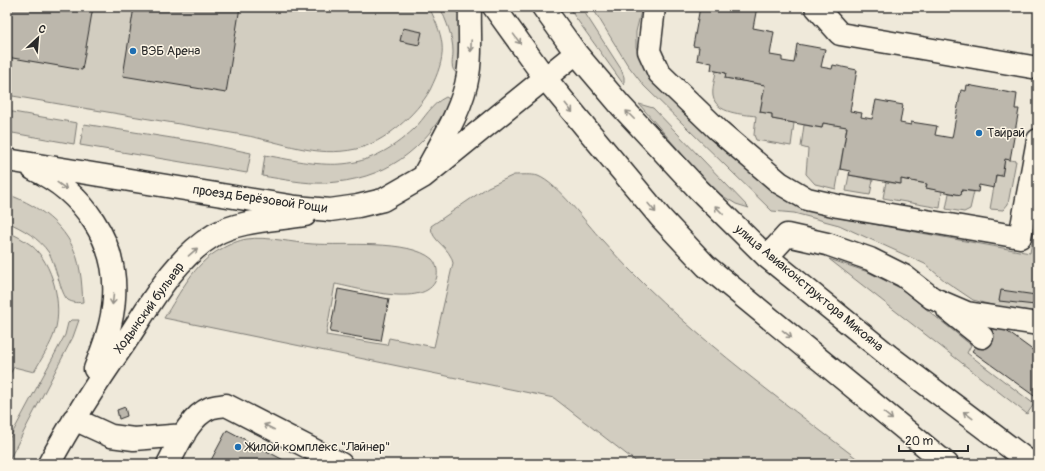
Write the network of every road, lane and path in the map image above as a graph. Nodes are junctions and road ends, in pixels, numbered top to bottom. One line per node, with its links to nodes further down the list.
1 (470, 7): 11 (street, one-way to 11)
2 (494, 7): 8 (street, one-way to 8)
3 (543, 7): 6 (street, улица Авиаконструктора Микояна)
4 (654, 7): 9 (street)
5 (816, 7): 7 (street)
6 (576, 53): 8 (street, проезд Берёзовой Рощи); 13 (street, улица Авиаконструктора Микояна, one-way to 6)
7 (1038, 68)
8 (545, 78): 11 (street, проезд Берёзовой Рощи); 22 (street, one-way to 22)
9 (1037, 153)
10 (11, 160): 12 (street, проезд Берёзовой Рощи); 17 (street, Ходынский бульвар, one-way to 17)
11 (423, 177): 12 (street, проезд Берёзовой Рощи)
12 (330, 210): 17 (street, Ходынский бульвар, one-way to 12)
13 (767, 257): 14 (street); 23 (street, улица Авиаконструктора Микояна, one-way to 13)
14 (932, 298): 15 (street); 16 (street)
15 (1038, 324)
16 (982, 338)
17 (77, 413): 18 (street); 19 (street, Ходынский бульвар)
18 (184, 435): 20 (street); 21 (street, one-way to 18)
19 (49, 464)
20 (168, 464)
21 (341, 464)
22 (946, 464)
23 (1032, 464)

